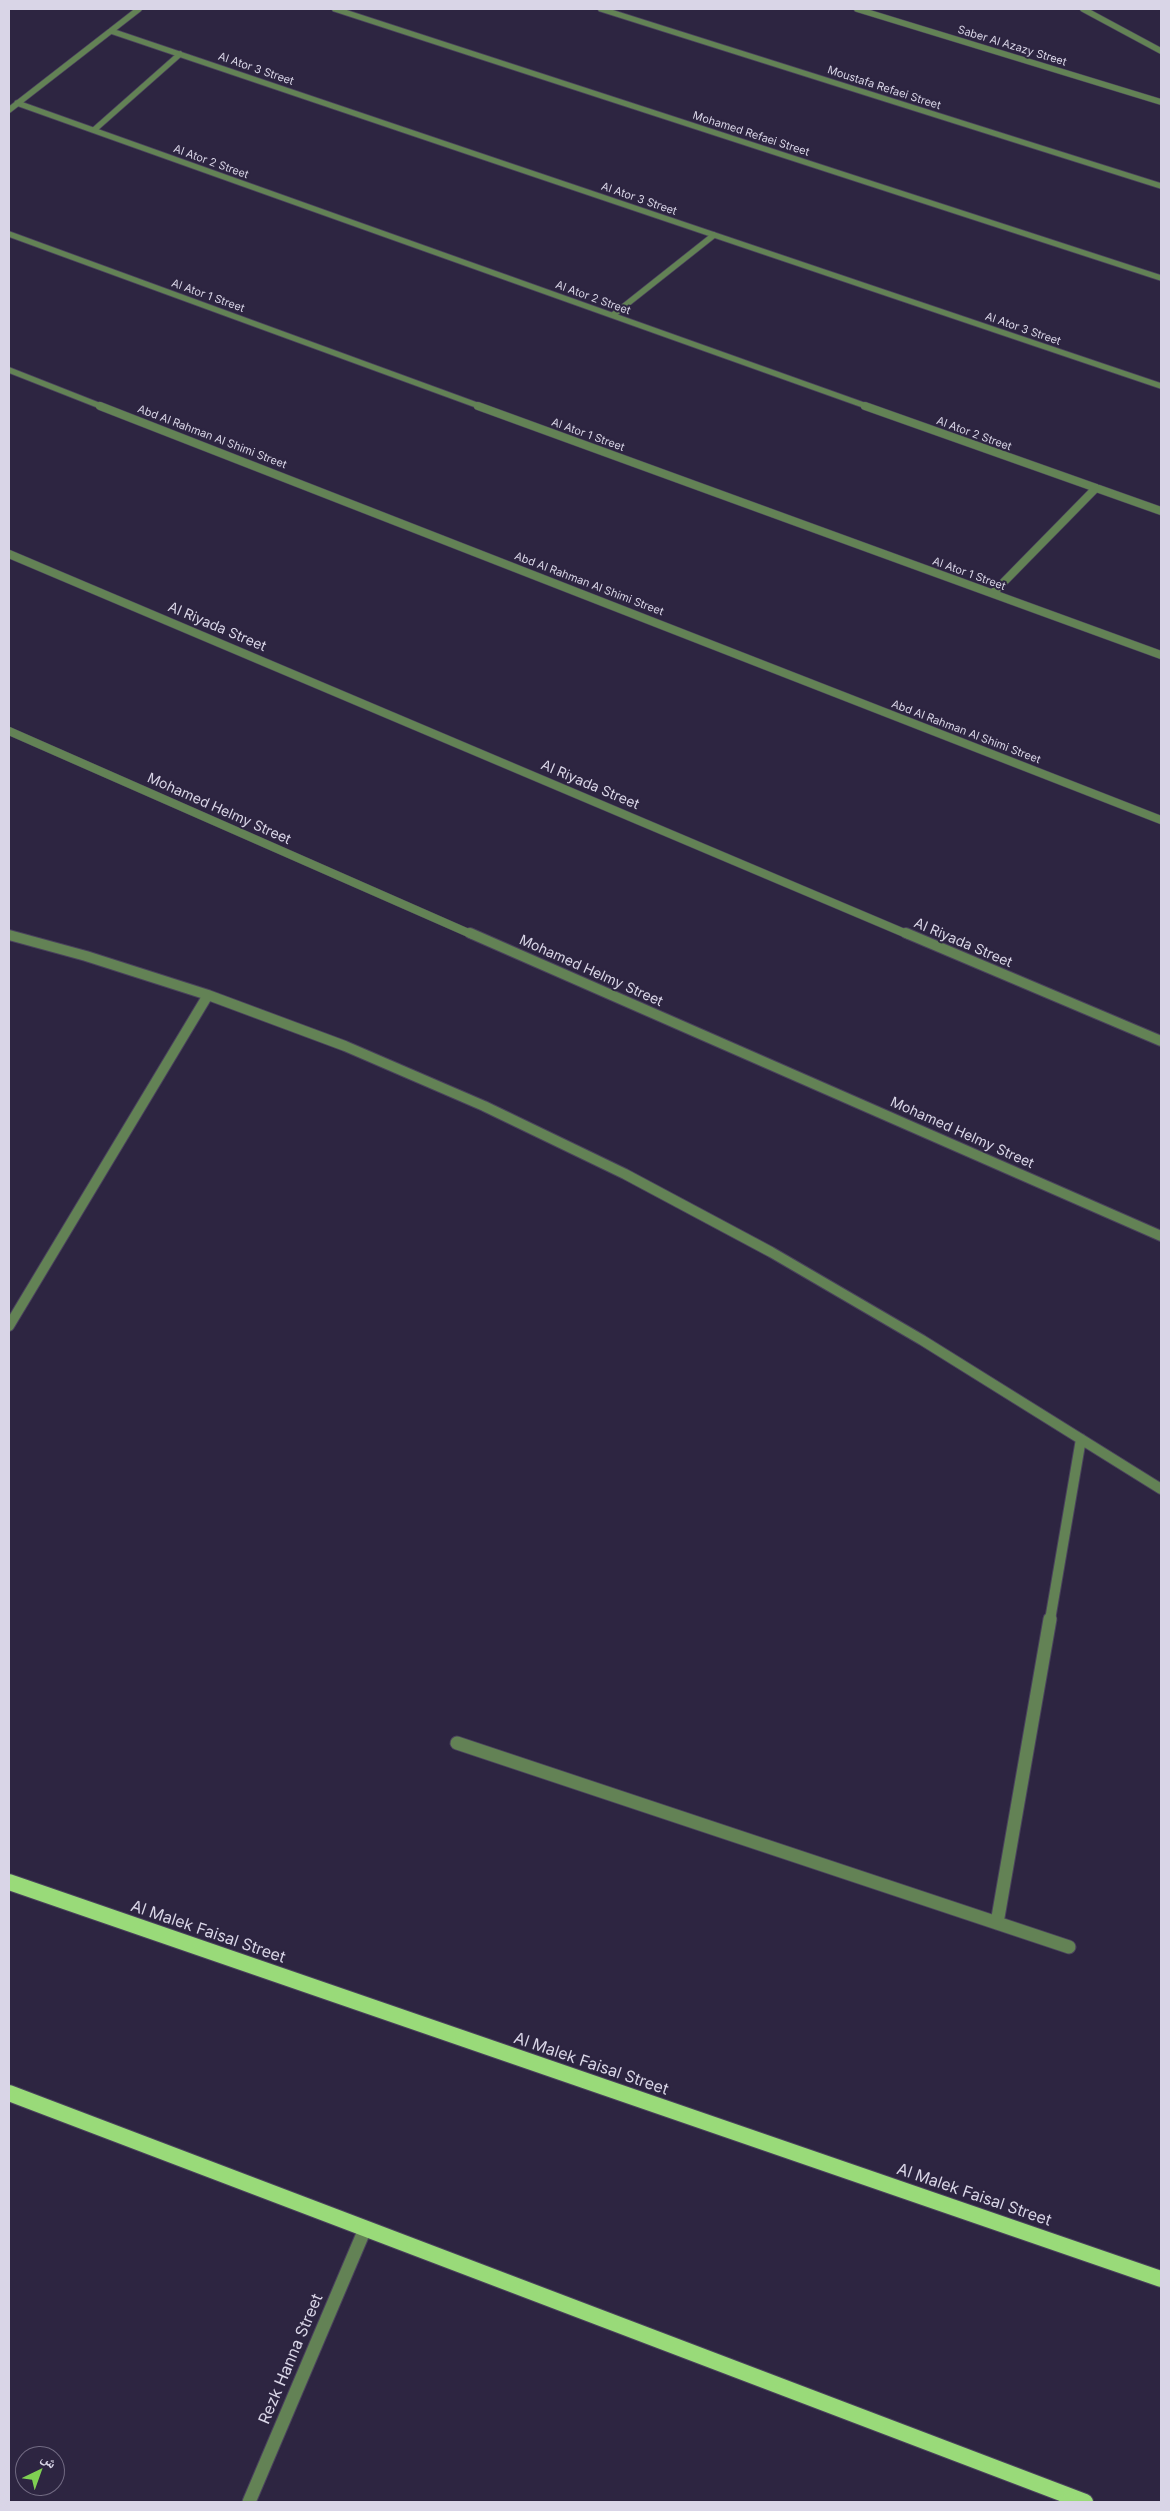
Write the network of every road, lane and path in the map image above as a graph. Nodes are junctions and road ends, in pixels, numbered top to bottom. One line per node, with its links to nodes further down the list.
1 (139, 9): 6 (street)
2 (335, 9): 16 (street, Mohamed Refaei Street)
3 (600, 9): 13 (street, Moustafa Refaei Street)
4 (857, 9): 9 (street, Saber Al Azazy Street)
5 (1083, 9): 7 (street)
6 (111, 31): 8 (street, Al Ator 3 Street); 10 (street)
7 (1161, 50)
8 (180, 54): 12 (street); 15 (street, Al Ator 3 Street)
9 (1161, 102)
10 (18, 103): 11 (street); 12 (street, Al Ator 2 Street)
11 (9, 110)
12 (94, 130): 17 (street, Al Ator 2 Street)
13 (1161, 186)
14 (9, 234): 23 (street, Al Ator 1 Street)
15 (714, 235): 17 (street); 19 (street, Al Ator 3 Street)
16 (1161, 278)
17 (613, 315): 20 (street, Al Ator 2 Street)
18 (9, 370): 26 (street, Abd Al Rahman Al Shimi Street)
19 (1161, 386)
20 (1096, 488): 21 (street, Al Ator 2 Street); 23 (street)
21 (1161, 511)
22 (9, 554): 29 (street, Al Riyada Street)
23 (993, 593): 24 (street, Al Ator 1 Street)
24 (1161, 654)
25 (9, 731): 30 (street, Mohamed Helmy Street)
26 (1161, 820)
27 (9, 934): 28 (street)
28 (208, 995): 31 (street); 32 (street)
29 (1161, 1041)
30 (1161, 1236)
31 (9, 1326)
32 (1081, 1440): 33 (street); 36 (street)
33 (1161, 1489)
34 (456, 1743): 36 (street)
35 (9, 1882): 40 (main road, Al Malek Faisal Street)
36 (997, 1923): 37 (street)
37 (1069, 1946)
38 (9, 2093): 39 (main road)
39 (364, 2229): 41 (street, Rezk Hanna Street); 42 (main road)
40 (1161, 2279)
41 (249, 2502)
42 (1085, 2502)

